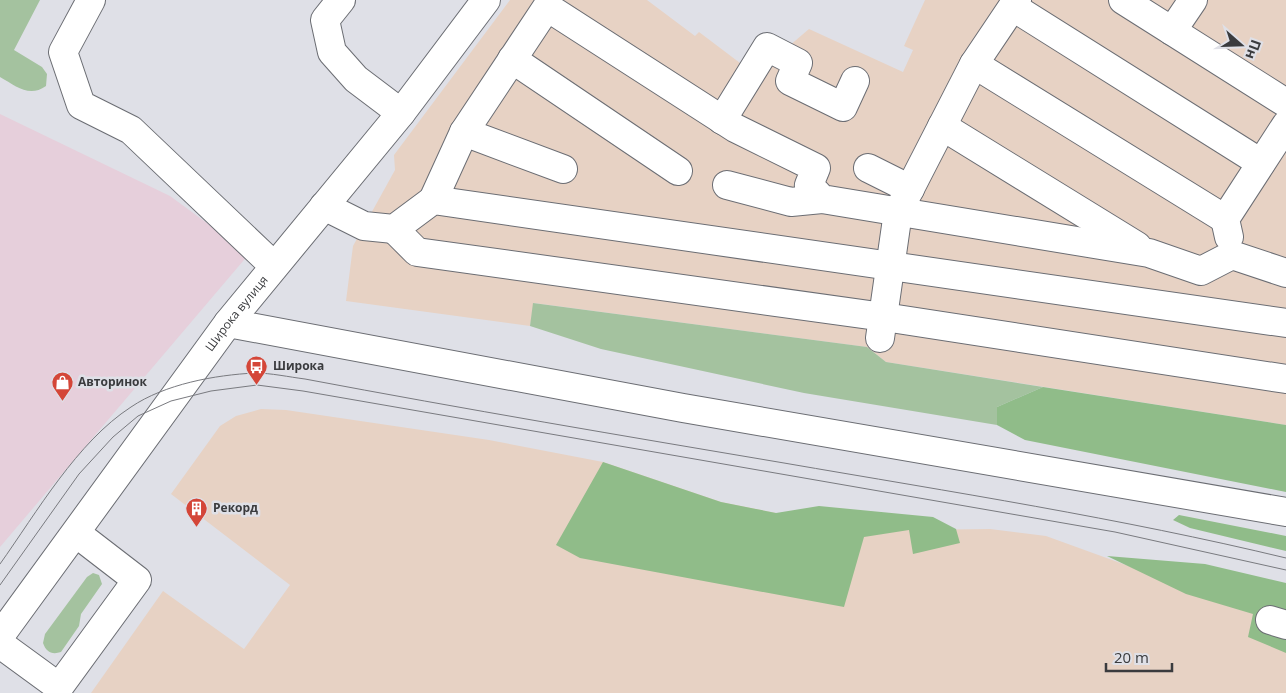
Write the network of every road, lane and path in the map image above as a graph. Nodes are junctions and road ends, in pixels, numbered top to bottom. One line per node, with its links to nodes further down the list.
1 (90, 0): 30 (street)
2 (341, 0): 12 (street)
3 (486, 0): 12 (street, Широка вулиця)
4 (1123, 0): 7 (street)
5 (1193, 0): 7 (street)
6 (1015, 3): 9 (street); 17 (street)
7 (1172, 31): 11 (street)
8 (512, 59): 13 (street); 16 (street); 20 (street)
9 (974, 64): 15 (street); 26 (street)
10 (854, 81): 13 (street)
11 (1286, 103)
12 (401, 113): 25 (street, Широка вулиця)
13 (722, 120): 22 (street)
14 (1286, 124): 17 (street)
15 (942, 126): 24 (street); 28 (street)
16 (464, 132): 19 (street); 23 (street)
17 (1261, 163): 26 (street)
18 (868, 168): 24 (street)
19 (563, 169)
20 (678, 171)
21 (727, 185): 22 (street)
22 (822, 199): 24 (street)
23 (433, 200): 27 (street); 31 (street)
24 (904, 200): 28 (street); 31 (street)
25 (324, 206): 27 (street); 30 (street, Широка вулиця)
26 (1225, 218): 29 (street)
27 (394, 229): 35 (street)
28 (1149, 253): 29 (street)
29 (1232, 255): 32 (street)
30 (274, 266): 33 (street, Широка вулиця)
31 (891, 266): 34 (street); 35 (street)
32 (1286, 273)
33 (228, 323): 37 (street); 38 (street, Широка вулиця)
34 (1286, 323)
35 (882, 328): 36 (street)
36 (1286, 379)
37 (1286, 512)
38 (76, 533): 39 (street, Широка вулиця); 40 (street)
39 (0, 636)
40 (0, 644)

